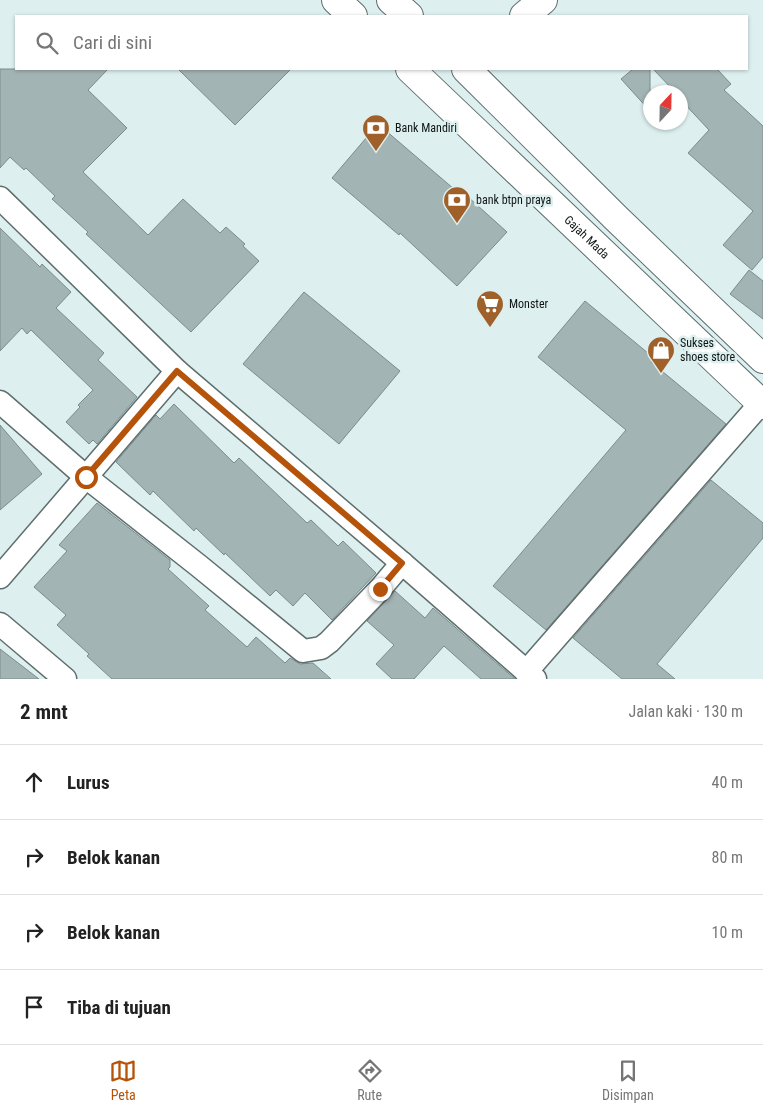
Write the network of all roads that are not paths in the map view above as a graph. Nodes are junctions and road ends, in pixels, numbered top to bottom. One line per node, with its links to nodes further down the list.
1 (336, 0): 4 (main road)
2 (391, 0): 5 (main road)
3 (543, 0): 6 (main road)
4 (352, 15)
5 (408, 15)
6 (525, 15)
7 (411, 70): 13 (main road, Gajah Mada)
8 (467, 70): 10 (main road)
9 (0, 198): 11 (street)
10 (763, 359)
11 (177, 371): 14 (street); 15 (street)
12 (0, 402): 14 (street)
13 (762, 404): 18 (street)
14 (86, 477): 15 (street); 16 (street)
15 (402, 563): 18 (street)
16 (0, 578)
17 (0, 624): 19 (street)
18 (530, 675)
19 (65, 679)

